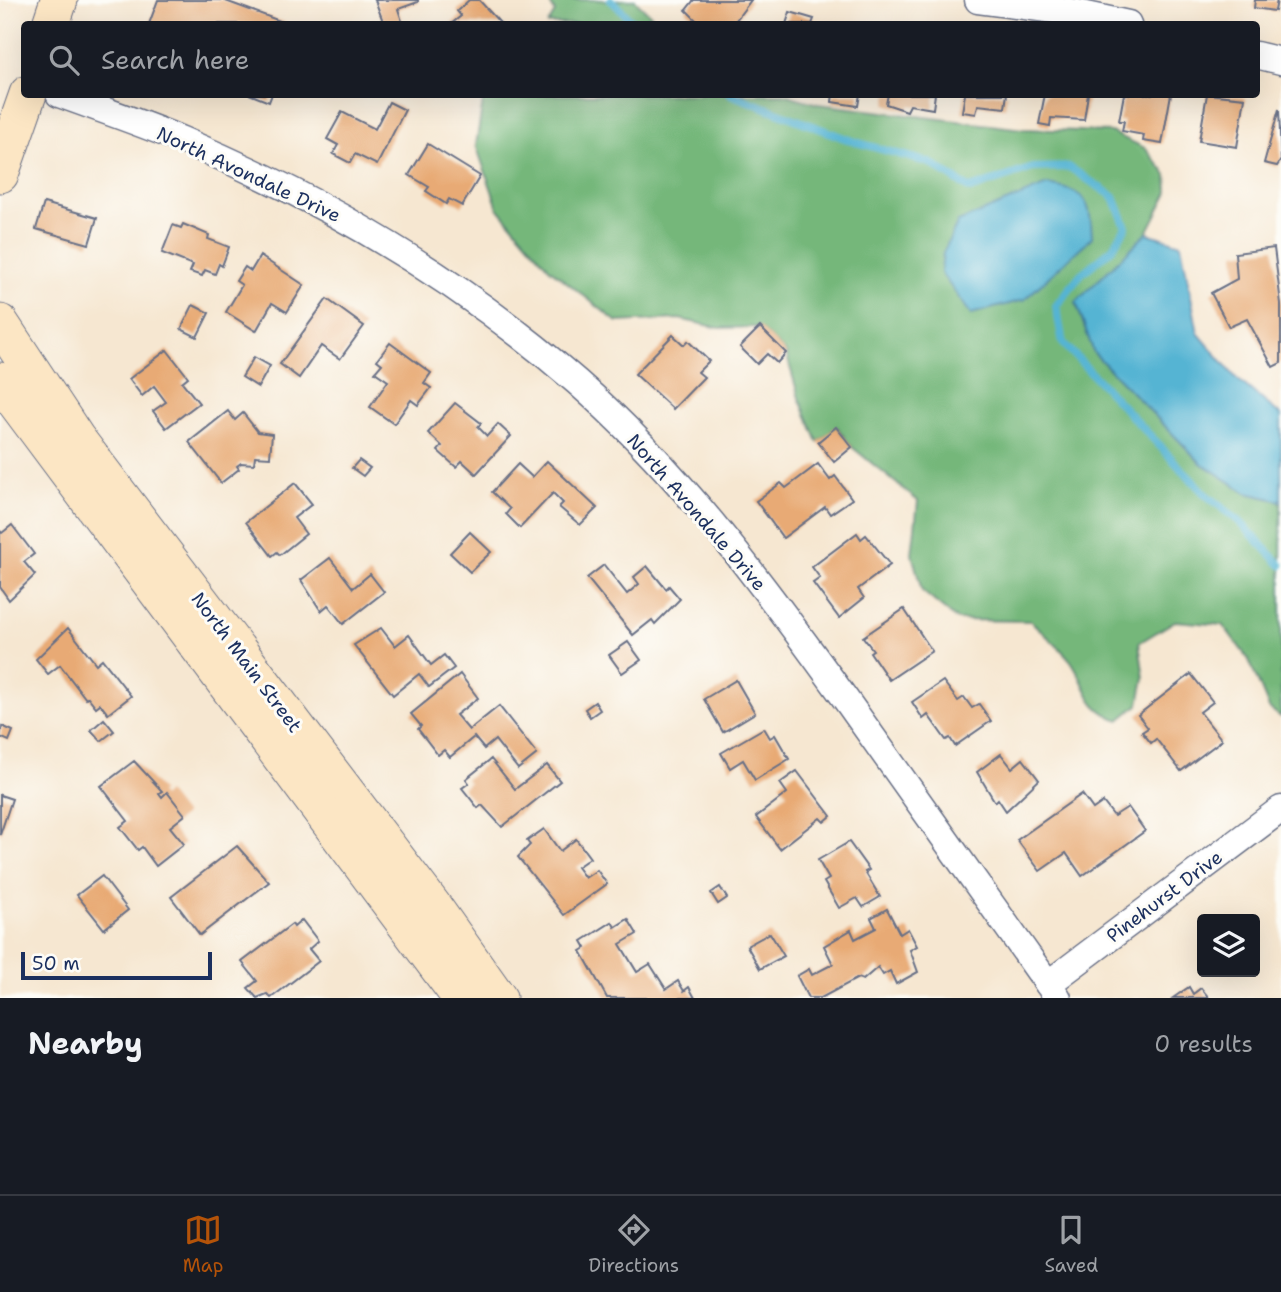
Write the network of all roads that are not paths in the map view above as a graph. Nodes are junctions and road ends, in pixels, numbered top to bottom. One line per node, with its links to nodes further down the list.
1 (59, 0): 4 (street)
2 (978, 0): 3 (street)
3 (1080, 6): 5 (street)
4 (52, 21)
5 (1120, 21)
6 (1260, 56): 7 (street)
7 (1281, 61)
8 (27, 98): 10 (street)
9 (70, 98): 15 (street, North Avondale Drive)
10 (0, 174)
11 (0, 323): 14 (street, North Main Street)
12 (0, 381): 14 (street, North Main Street)
13 (1281, 809): 15 (street, Pinehurst Drive)
14 (419, 915): 16 (street, North Main Street); 17 (street, North Main Street)
15 (1053, 991)
16 (461, 998)
17 (498, 998)

